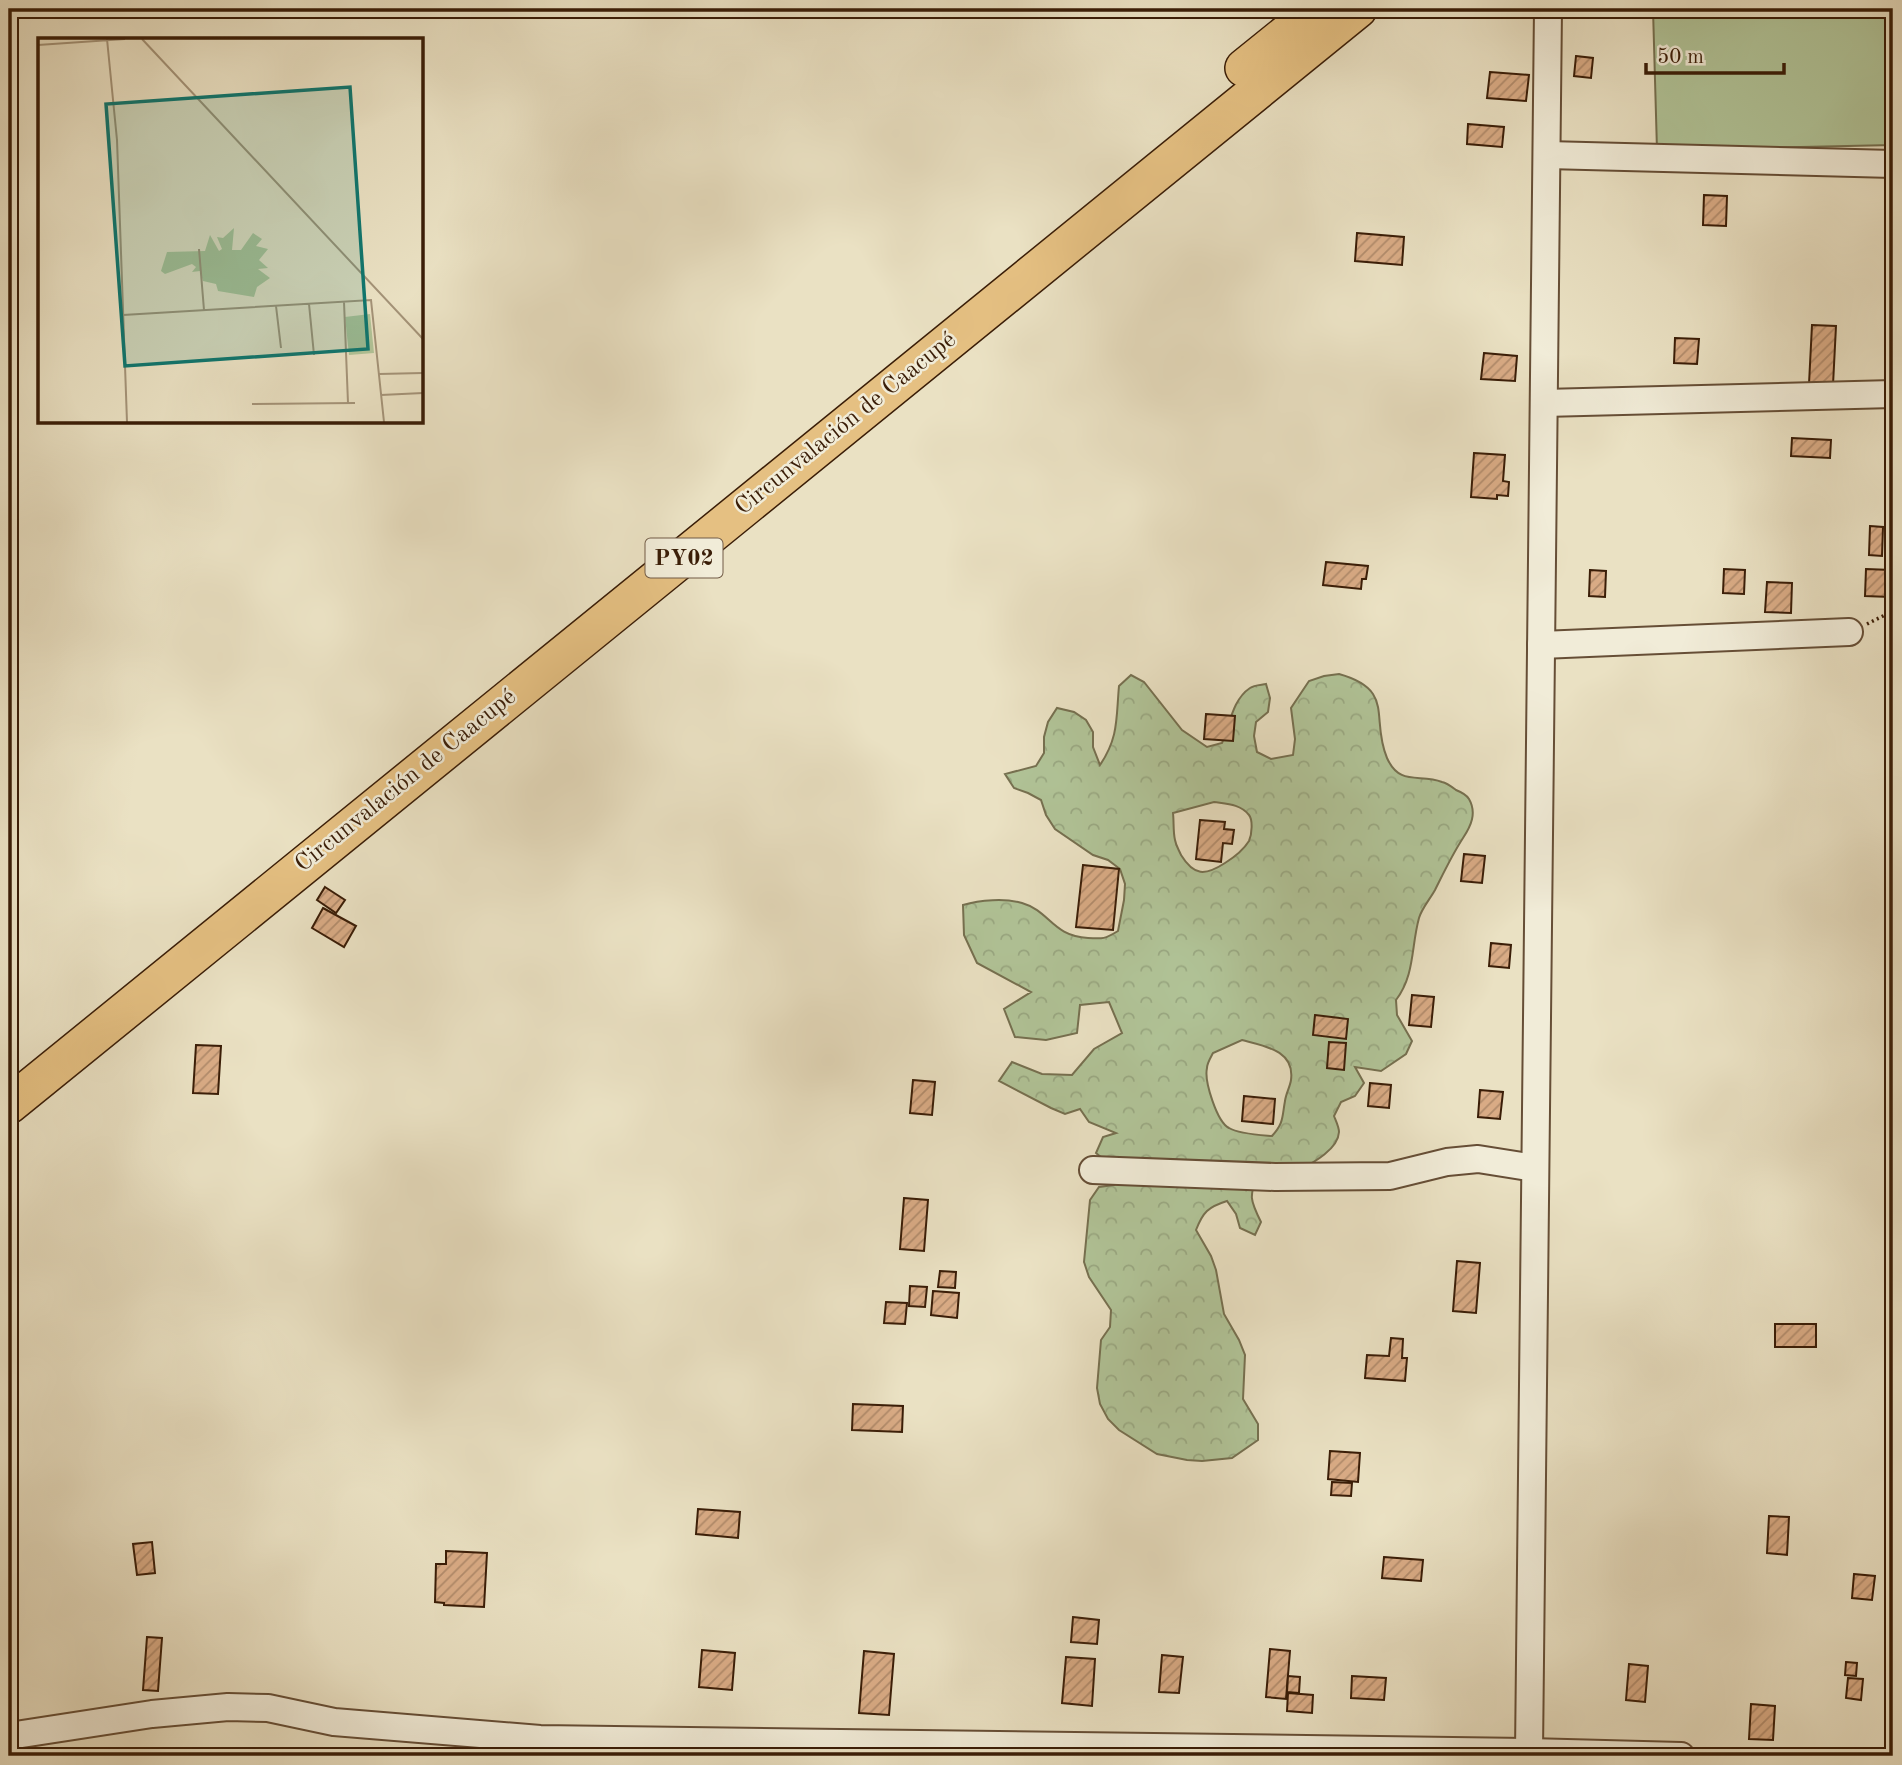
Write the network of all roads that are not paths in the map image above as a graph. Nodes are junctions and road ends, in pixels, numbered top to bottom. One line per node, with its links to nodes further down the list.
1 (1317, 9): 10 (highway, Circunvalación de Caacupé / PY02)
2 (1358, 9): 11 (highway, Circunvalación de Caacupé / PY02)
3 (1548, 9): 4 (street)
4 (1546, 155): 5 (street); 7 (street)
5 (1893, 164)
6 (1893, 394): 7 (street)
7 (1544, 402): 9 (street)
8 (1849, 632): 9 (street)
9 (1541, 645): 12 (street)
10 (9, 1076)
11 (9, 1105)
12 (1535, 1168): 13 (street); 15 (street)
13 (1093, 1170)
14 (9, 1736): 15 (street)
15 (1529, 1752): 16 (street)
16 (1681, 1756)

